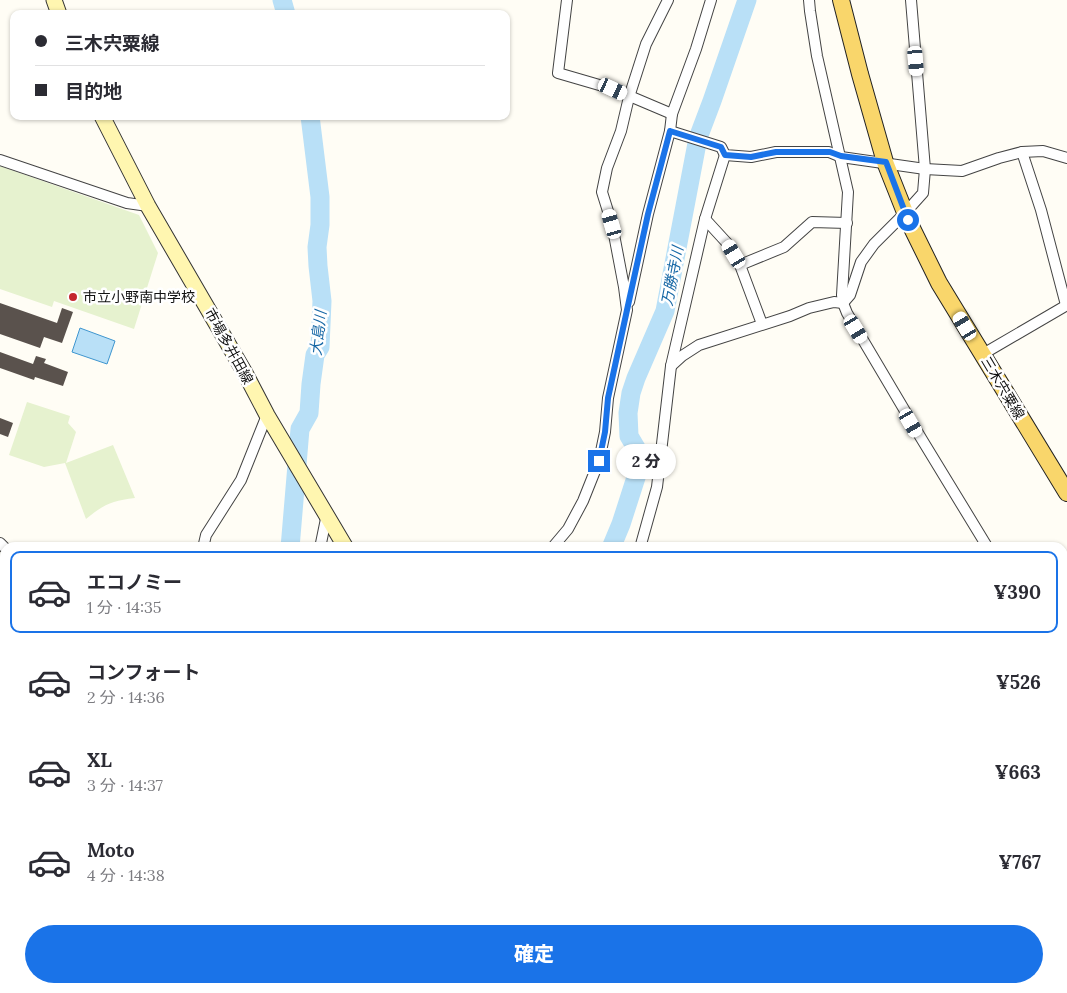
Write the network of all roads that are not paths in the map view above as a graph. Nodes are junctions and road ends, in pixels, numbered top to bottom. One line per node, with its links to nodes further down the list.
1 (567, 0): 7 (street)
2 (668, 0): 7 (street)
3 (711, 0): 8 (street)
4 (809, 0): 13 (street)
5 (842, 0): 16 (main road, 三木宍粟線)
6 (911, 0): 17 (street)
7 (629, 97): 8 (street); 25 (street)
8 (672, 114): 10 (street)
9 (104, 120): 18 (main road, 市場多井田線)
10 (670, 131): 11 (street); 25 (street)
11 (723, 151): 13 (street); 20 (street)
12 (1022, 152): 14 (street); 17 (street); 24 (street)
13 (841, 156): 16 (street); 21 (street)
14 (1067, 158)
15 (0, 160): 18 (street)
16 (886, 162): 17 (street); 19 (main road, 三木宍粟線)
17 (925, 169): 19 (street)
18 (148, 206): 29 (main road, 市場多井田線)
19 (905, 213): 23 (street); 27 (main road, 三木宍粟線)
20 (705, 219): 22 (street); 28 (street)
21 (846, 223): 22 (street); 23 (street)
22 (740, 265): 26 (street)
23 (843, 303): 26 (street); 37 (street)
24 (1066, 305): 27 (street)
25 (627, 310): 35 (street)
26 (762, 324): 28 (street)
27 (982, 354): 30 (main road, 三木宍粟線)
28 (671, 366): 36 (street)
29 (267, 415): 31 (main road, 市場多井田線); 32 (street)
30 (1067, 492)
31 (327, 514): 33 (street); 34 (main road, 市場多井田線)
32 (204, 542)
33 (321, 542)
34 (343, 542)
35 (557, 542)
36 (642, 542)
37 (984, 542)

